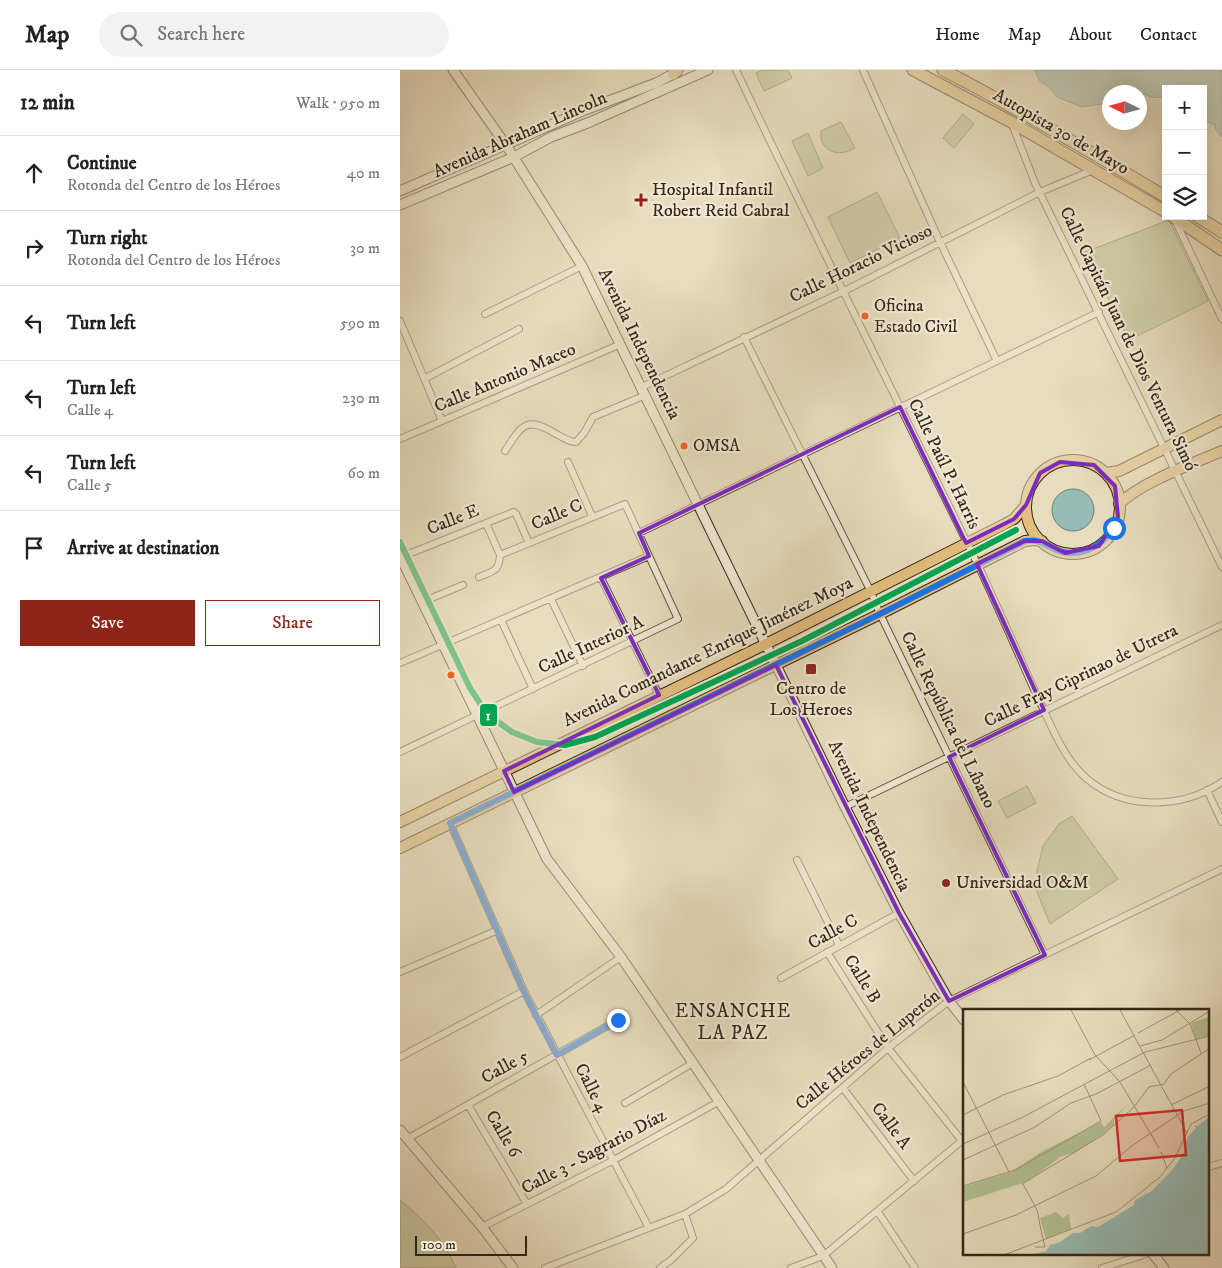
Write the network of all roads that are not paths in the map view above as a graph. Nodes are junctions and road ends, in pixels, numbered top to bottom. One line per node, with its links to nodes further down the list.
1 (453, 70): 9 (main road, Avenida Independencia)
2 (708, 70): 10 (main road, Avenida Abraham Lincoln)
3 (736, 70): 24 (street, Calle Paúl P. Harris)
4 (863, 70): 21 (street)
5 (913, 70): 8 (highway, Autopista 30 de Mayo)
6 (943, 70): 14 (highway, Autopista 30 de Mayo)
7 (677, 71): 9 (main road, Avenida Abraham Lincoln)
8 (1011, 122): 11 (highway, Autopista 30 de Mayo); 13 (street, Calle Capitán Juan de Dios Ventura Simó)
9 (506, 145): 10 (main road, Avenida Independencia); 12 (main road, Avenida Abraham Lincoln)
10 (514, 157): 15 (main road, Avenida Abraham Lincoln); 23 (main road, Avenida Independencia)
11 (1093, 170): 13 (street, Calle Horacio Vicioso); 16 (highway, Autopista 30 de Mayo)
12 (400, 191)
13 (1040, 192): 21 (street, Calle Horacio Vicioso); 25 (street, Calle Capitán Juan de Dios Ventura Simó)
14 (1162, 195)
15 (400, 205)
16 (1162, 210)
17 (1174, 220): 27 (street)
18 (1177, 220): 22 (highway)
19 (1203, 220): 20 (highway)
20 (1222, 232)
21 (940, 242): 24 (street, Calle Horacio Vicioso); 32 (street)
22 (1222, 250)
23 (582, 266): 26 (street); 31 (main road, Avenida Independencia)
24 (842, 292): 30 (street, Calle Horacio Vicioso); 35 (street, Calle Paúl P. Harris)
25 (1099, 312): 32 (street); 39 (street, Calle Capitán Juan de Dios Ventura Simó)
26 (485, 314)
27 (1222, 319)
28 (400, 321): 33 (street)
29 (519, 329): 33 (street)
30 (744, 337): 34 (street, Calle Horacio Vicioso); 42 (street, Calle República del Líbano)
31 (621, 344): 34 (main road, Avenida Independencia); 37 (street, Calle Antonio Maceo)
32 (997, 361): 35 (street)
33 (424, 379): 37 (street)
34 (644, 391): 40 (street, Calle Horacio Vicioso); 48 (main road, Avenida Independencia)
35 (900, 407): 42 (street); 55 (street, Calle Paúl P. Harris)
36 (1222, 420): 39 (main road)
37 (442, 421): 38 (street, Calle Antonio Maceo)
38 (400, 439)
39 (1165, 448): 44 (street, Calle Capitán Juan de Dios Ventura Simó); 45 (main road)
40 (505, 451)
41 (1222, 451): 44 (main road)
42 (802, 455): 48 (street); 64 (street, Calle República del Líbano)
43 (568, 462): 50 (street)
44 (1175, 472): 47 (main road); 60 (street, Calle Capitán Juan de Dios Ventura Simó)
45 (1106, 473): 47 (main road); 49 (main road)
46 (625, 504): 50 (street, Calle C); 52 (street, Calle Interior A)
47 (1120, 504): 53 (main road)
48 (699, 505): 52 (street); 72 (main road, Avenida Independencia)
49 (1026, 505): 53 (main road); 55 (main road, Avenida Comandante Enrique Jiménez Moya)
50 (592, 516): 54 (street, Calle C)
51 (486, 523): 54 (street, Calle E); 56 (street); 58 (street, Calle E)
52 (639, 533): 57 (street, Calle Interior A)
53 (1042, 541): 59 (main road)
54 (529, 543): 56 (street, Calle C)
55 (966, 543): 59 (street, Calle Paúl P. Harris); 64 (main road, Avenida Comandante Enrique Jiménez Moya)
56 (500, 555): 61 (street)
57 (650, 556): 62 (street); 70 (street, Calle Interior A)
58 (400, 557): 66 (main road)
59 (977, 564): 67 (main road); 78 (street, Calle Paúl P. Harris)
60 (1222, 567)
61 (479, 577)
62 (601, 578): 65 (street); 70 (street)
63 (463, 585): 66 (street)
64 (870, 590): 67 (street, Calle República del Líbano); 72 (main road, Avenida Comandante Enrique Jiménez Moya)
65 (551, 599): 68 (street); 75 (street)
66 (422, 602): 71 (main road)
67 (880, 614): 74 (main road); 81 (street, Calle República del Líbano)
68 (501, 620): 71 (street); 76 (street)
69 (1222, 625): 78 (street, Calle Fray Ciprinao de Utrera)
70 (632, 642): 75 (street, Calle Interior A); 77 (street)
71 (443, 644): 73 (street); 79 (main road)
72 (766, 644): 74 (main road, Avenida Independencia); 77 (main road, Avenida Comandante Enrique Jiménez Moya)
73 (400, 663)
74 (776, 664): 85 (main road); 86 (main road, Avenida Independencia)
75 (582, 666): 76 (street, Calle Interior A)
76 (533, 689): 79 (street, Calle Interior A)
77 (659, 695): 82 (main road, Avenida Comandante Enrique Jiménez Moya)
78 (1044, 710): 81 (street, Calle Fray Ciprinao de Utrera); 84 (street, Calle Paúl P. Harris)
79 (477, 716): 80 (street, Calle Interior A); 82 (main road)
80 (400, 752)
81 (949, 757): 86 (street, Calle Fray Ciprinao de Utrera); 97 (street, Calle República del Líbano)
82 (504, 771): 85 (main road); 87 (main road, Avenida Comandante Enrique Jiménez Moya)
83 (1222, 782): 84 (street)
84 (1207, 790): 88 (street)
85 (514, 792): 89 (main road); 98 (main road)
86 (845, 807): 93 (main road, Avenida Independencia)
87 (400, 822)
88 (1222, 822)
89 (450, 823): 90 (main road); 94 (street, Calle 4)
90 (400, 848)
91 (797, 860): 95 (street)
92 (1222, 869): 97 (street, Calle Héroes de Luperón)
93 (899, 913): 95 (street, Calle C); 102 (main road, Avenida Independencia)
94 (498, 930): 99 (street); 101 (street, Calle 4)
95 (839, 945): 96 (street, Calle C)
96 (827, 952): 100 (street, Calle C); 106 (street, Calle B)
97 (1045, 955): 102 (street, Calle Héroes de Luperón)
98 (621, 957): 103 (street); 109 (main road)
99 (400, 972)
100 (781, 978)
101 (524, 992): 103 (street, Calle 4); 107 (street)
102 (950, 1001): 104 (main road, Avenida Independencia); 106 (street, Calle Héroes de Luperón)
103 (536, 1015): 108 (street, Calle 4)
104 (963, 1019)
105 (618, 1020): 108 (street, Calle 5)
106 (888, 1048): 110 (street, Calle Héroes de Luperón); 116 (street, Calle B)
107 (401, 1053)
108 (557, 1055): 113 (street, Calle 5); 118 (street, Calle 4)
109 (693, 1063): 111 (main road); 112 (street)
110 (843, 1088): 117 (street, Calle Héroes de Luperón); 119 (street, Calle A)
111 (718, 1102): 117 (main road); 118 (street, Calle 3 - Sagrario Díaz)
112 (625, 1103)
113 (468, 1105): 115 (street, Calle 5); 120 (street, Calle 6)
114 (400, 1130): 115 (main road)
115 (407, 1139): 123 (main road)
116 (963, 1140): 119 (street)
117 (758, 1160): 122 (street, Calle Héroes de Luperón); 125 (main road)
118 (612, 1161): 120 (street, Calle 3 - Sagrario Díaz); 124 (street, Calle 4)
119 (914, 1182): 121 (street)
120 (527, 1204): 123 (street, Calle 3 - Sagrario Díaz)
121 (878, 1212): 125 (street); 133 (street)
122 (685, 1214): 124 (street, Calle Héroes de Luperón); 130 (street)
123 (482, 1227): 128 (main road)
124 (648, 1228): 129 (street, Calle Héroes de Luperón)
125 (823, 1256): 131 (street); 132 (main road)
126 (1140, 1256): 134 (street)
127 (1154, 1256): 135 (main road)
128 (513, 1268)
129 (545, 1268)
130 (660, 1268)
131 (791, 1268)
132 (832, 1268)
133 (914, 1268)
134 (1102, 1268)
135 (1164, 1268)

